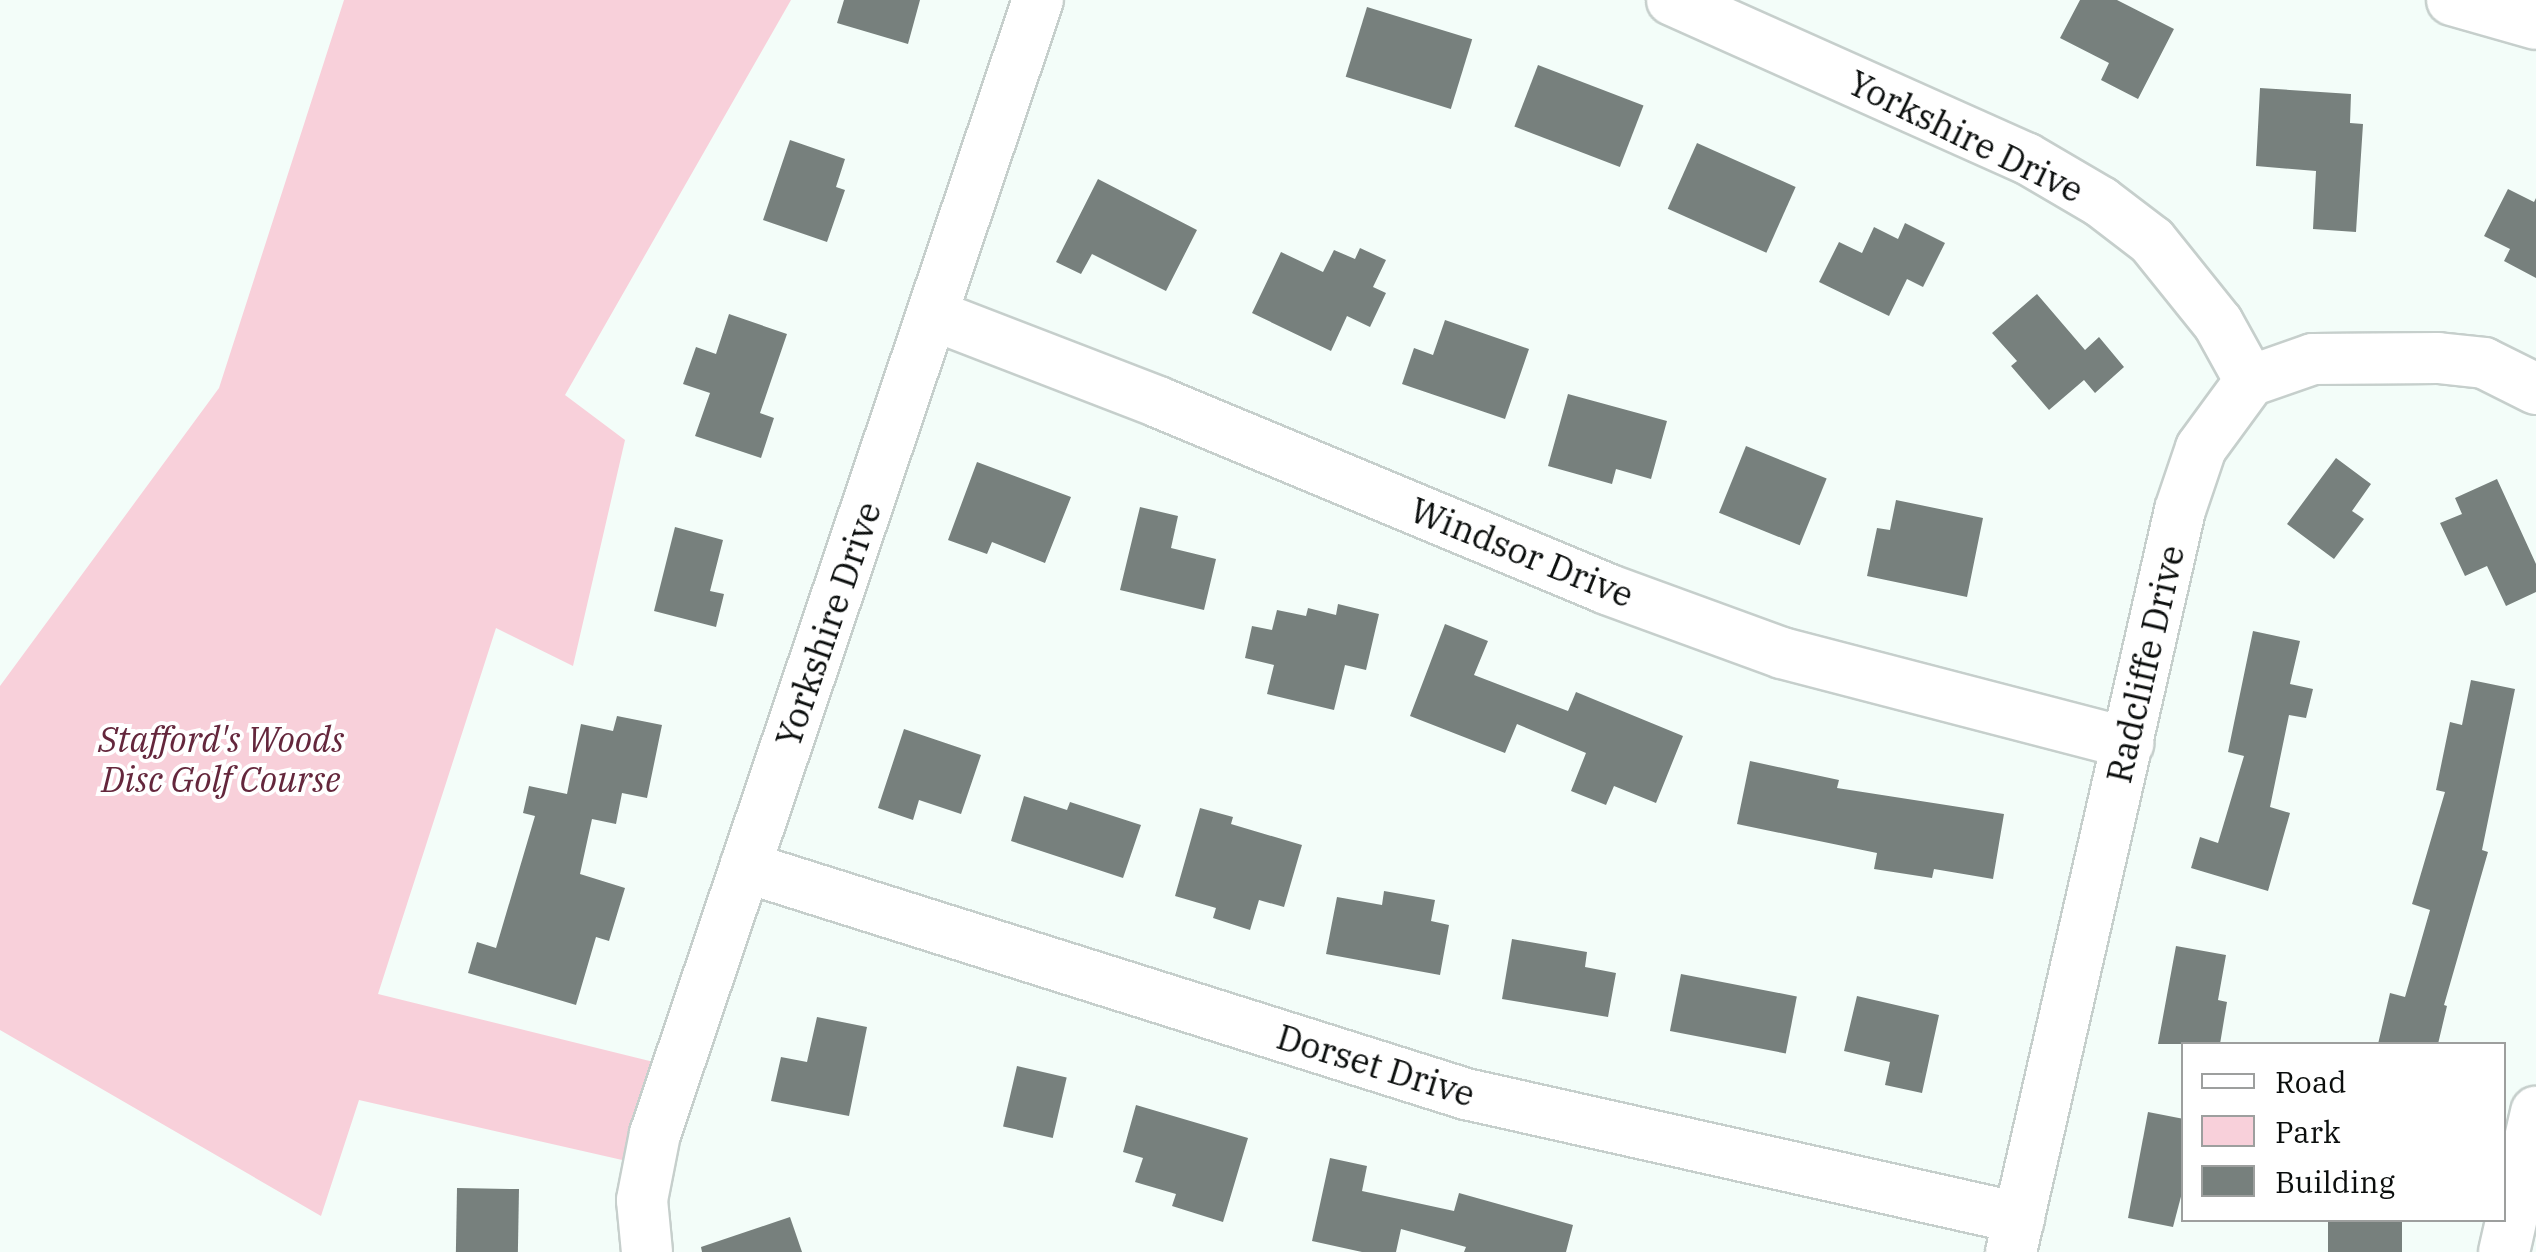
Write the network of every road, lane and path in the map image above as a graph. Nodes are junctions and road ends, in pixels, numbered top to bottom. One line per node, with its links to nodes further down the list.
1 (1038, 0): 5 (street, Yorkshire Drive)
2 (1672, 0): 6 (street, Yorkshire Drive)
3 (2452, 0): 4 (street)
4 (2536, 24)
5 (932, 315): 8 (street, Windsor Drive); 9 (street, Yorkshire Drive)
6 (2250, 380): 7 (street); 8 (street, Radcliffe Drive)
7 (2536, 389)
8 (2128, 743): 11 (street, Radcliffe Drive)
9 (745, 867): 11 (street, Dorset Drive); 12 (street, Yorkshire Drive)
10 (2536, 1112): 13 (street)
11 (2015, 1235)
12 (646, 1252)
13 (2504, 1252)

